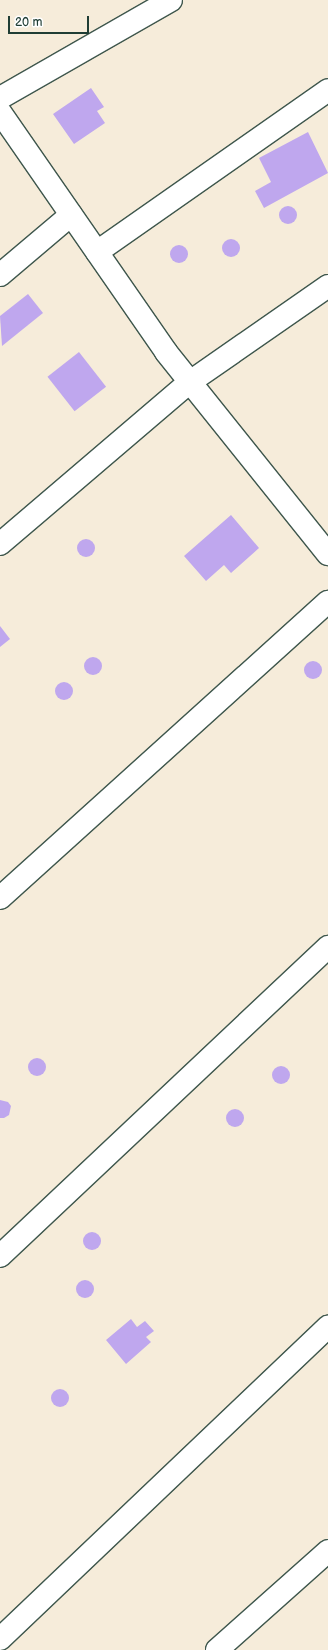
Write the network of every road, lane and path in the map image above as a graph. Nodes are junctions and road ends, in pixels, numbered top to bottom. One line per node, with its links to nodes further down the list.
1 (171, 0): 3 (street)
2 (328, 90): 6 (street)
3 (0, 98)
4 (0, 112): 5 (street)
5 (71, 215): 6 (street); 7 (street)
6 (97, 252): 9 (street)
7 (0, 275)
8 (328, 286): 9 (street)
9 (190, 382): 10 (street); 11 (street)
10 (0, 544)
11 (328, 554)
12 (328, 602): 13 (street)
13 (0, 898)
14 (328, 947): 15 (street)
15 (0, 1256)
16 (328, 1327): 18 (street)
17 (328, 1552): 19 (street)
18 (0, 1639)
19 (216, 1650)

